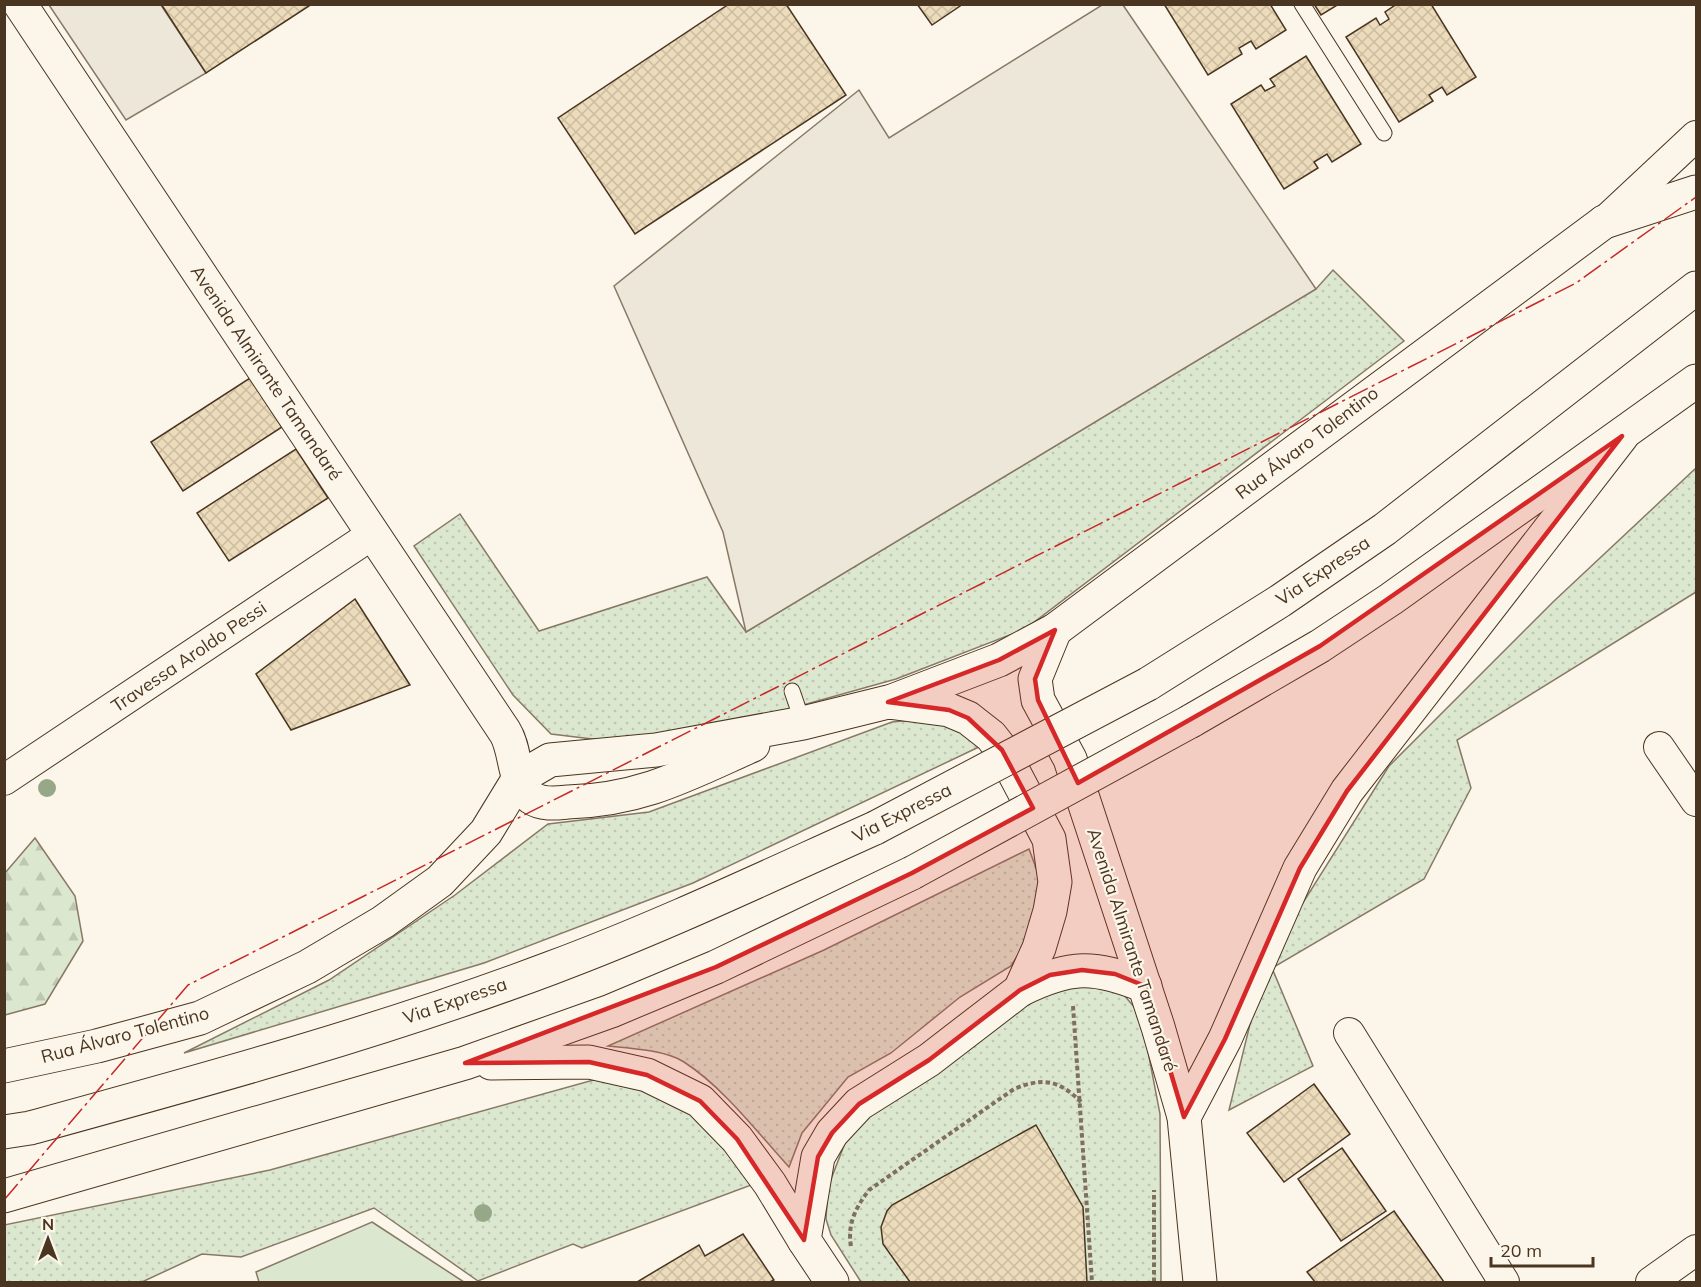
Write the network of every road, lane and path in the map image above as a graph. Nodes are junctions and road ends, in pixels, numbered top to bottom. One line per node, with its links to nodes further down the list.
1 (20, 4): 10 (main road, Avenida Almirante Tamandaré)
2 (1302, 4): 3 (lane)
3 (1384, 133)
4 (1696, 136): 6 (street, Rua Álvaro Tolentino)
5 (1696, 192): 6 (main road)
6 (1604, 222): 11 (main road, Rua Álvaro Tolentino)
7 (1696, 288): 29 (main road, Via Expressa, bridge)
8 (1696, 381): 9 (main road)
9 (1622, 436): 25 (main road, bridge); 28 (main road)
10 (373, 534): 15 (main road, Avenida Almirante Tamandaré); 19 (street, Travessa Aroldo Pessi)
11 (1055, 630): 13 (main road, Rua Álvaro Tolentino); 21 (main road, Avenida Almirante Tamandaré)
12 (792, 691): 14 (lane)
13 (888, 702): 14 (main road, Avenida Almirante Tamandaré); 22 (main road, Avenida Almirante Tamandaré)
14 (803, 723): 17 (main road, Avenida Almirante Tamandaré); 18 (main road, Avenida Almirante Tamandaré)
15 (511, 742): 17 (main road); 18 (main road, Avenida Almirante Tamandaré)
16 (1659, 747): 20 (street)
17 (550, 760): 18 (main road, Avenida Almirante Tamandaré)
18 (519, 778): 26 (main road, Rua Álvaro Tolentino)
19 (4, 780)
20 (1696, 801)
21 (1145, 986): 22 (main road); 28 (main road, Avenida Almirante Tamandaré)
22 (1020, 990): 32 (main road, Avenida Almirante Tamandaré)
23 (1072, 1004): 27 (path)
24 (1349, 1033): 39 (street)
25 (465, 1063): 31 (main road); 32 (main road)
26 (4, 1066)
27 (1081, 1103): 33 (path); 36 (path)
28 (1184, 1117): 38 (main road, Avenida Almirante Tamandaré)
29 (4, 1132)
30 (1154, 1181): 37 (path)
31 (4, 1196)
32 (804, 1240): 35 (main road)
33 (852, 1254)
34 (1694, 1257): 40 (street)
35 (832, 1282)
36 (1092, 1282)
37 (1154, 1282)
38 (1200, 1282)
39 (1504, 1282)
40 (1651, 1282)

